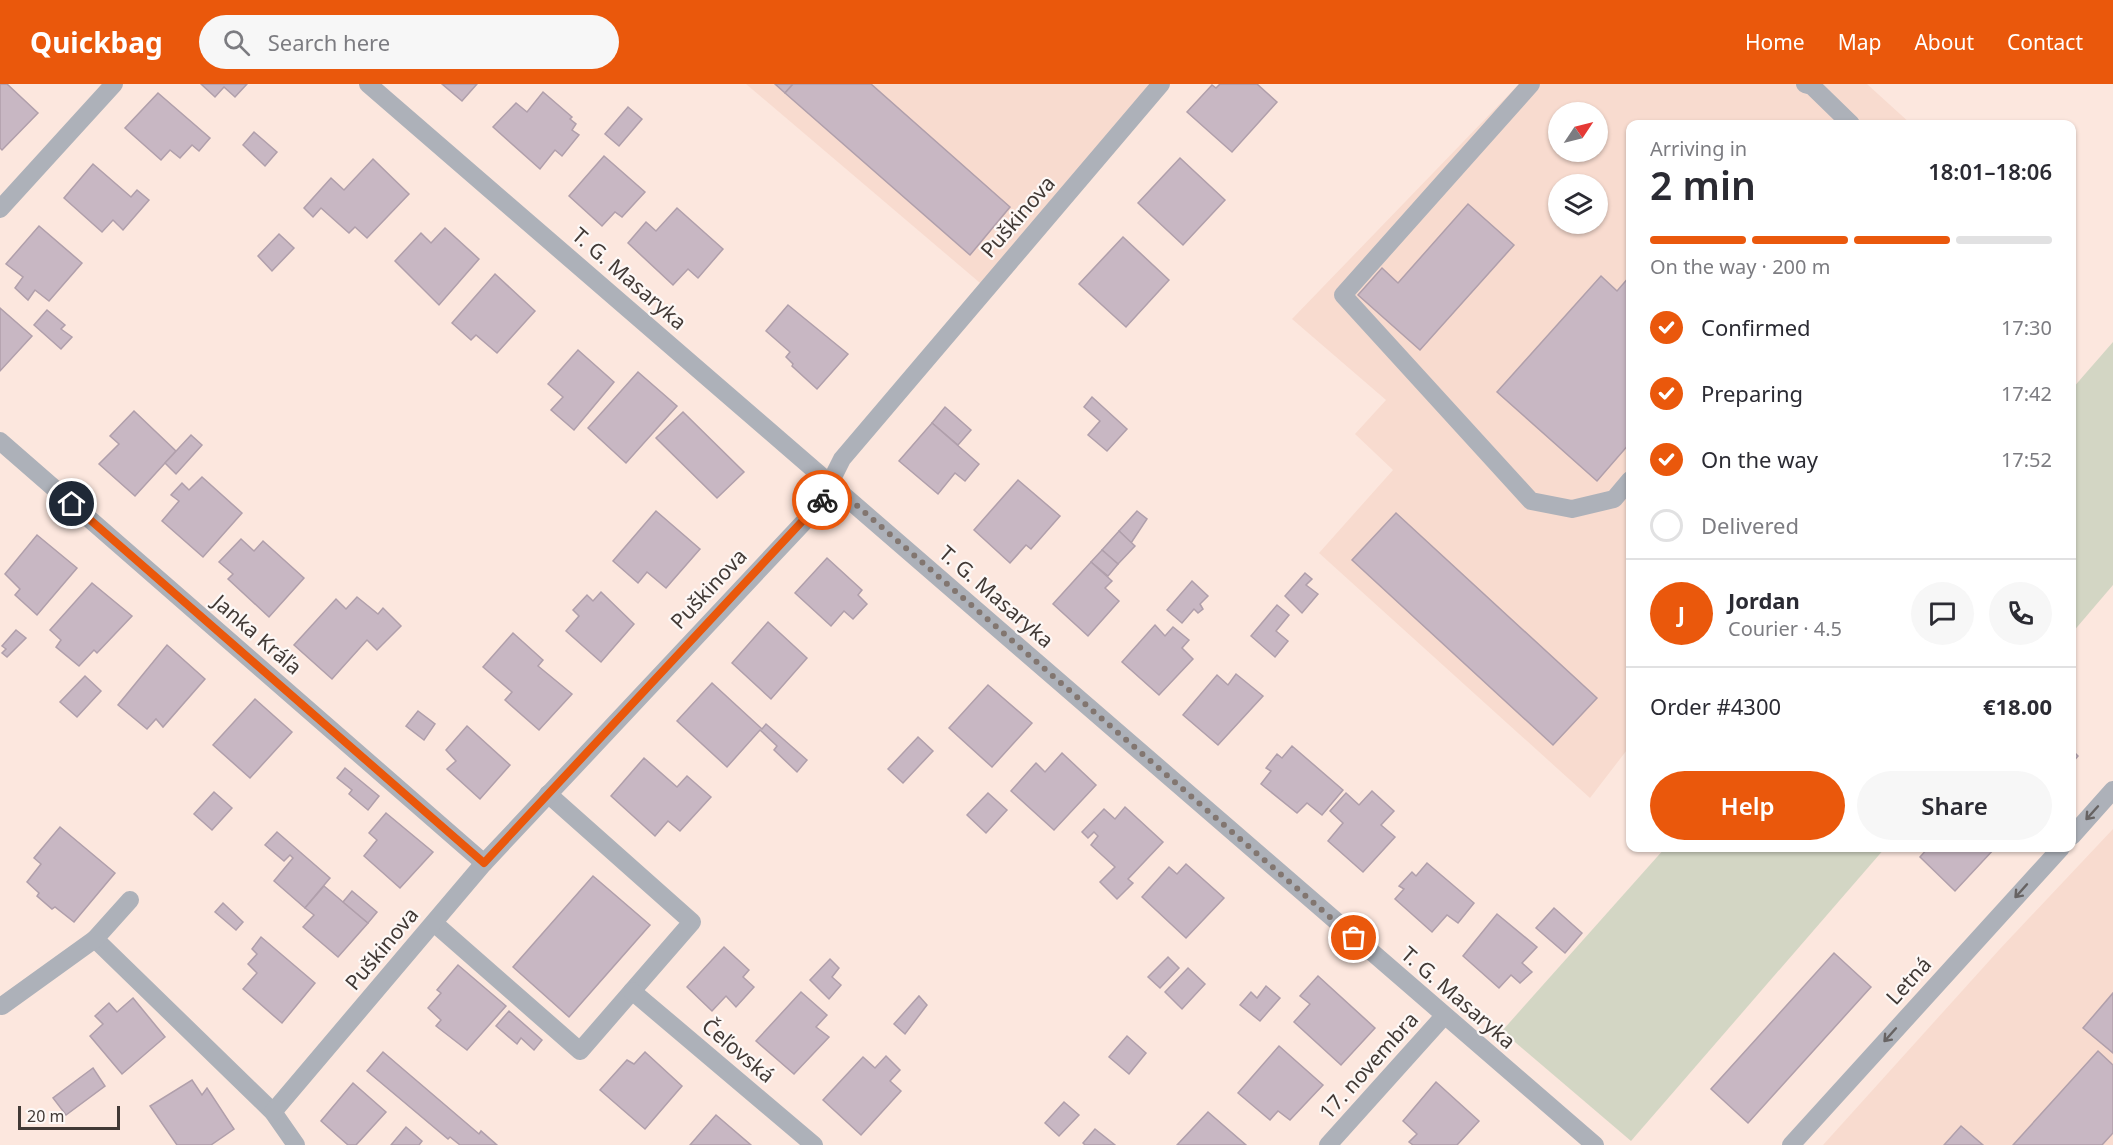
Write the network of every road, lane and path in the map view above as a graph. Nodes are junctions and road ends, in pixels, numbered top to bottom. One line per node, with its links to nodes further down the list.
1 (114, 84): 7 (street)
2 (368, 84): 9 (street, T. G. Masaryka)
3 (1161, 84): 9 (street, Puškinova)
4 (1530, 84): 10 (street)
5 (1805, 84): 6 (street)
6 (1847, 120)
7 (0, 209)
8 (0, 441): 15 (street, Janka Kráľa)
9 (831, 483): 12 (street, Puškinova); 21 (street, T. G. Masaryka)
10 (1626, 485)
11 (2113, 790): 13 (street, one-way to 13)
12 (548, 794): 15 (street, Puškinova); 19 (street)
13 (2076, 832)
14 (2057, 852): 27 (street, Letná, one-way to 27)
15 (484, 863): 17 (street, Puškinova)
16 (130, 900): 18 (street)
17 (434, 923): 19 (street); 22 (street, Puškinova)
18 (95, 939): 20 (street); 22 (street)
19 (632, 991): 24 (street, Čeľovská)
20 (2, 1006)
21 (1444, 1016): 25 (street, 17. novembra); 26 (street, T. G. Masaryka)
22 (273, 1112): 23 (street)
23 (296, 1145)
24 (814, 1145)
25 (1328, 1145)
26 (1595, 1145)
27 (1791, 1145)

